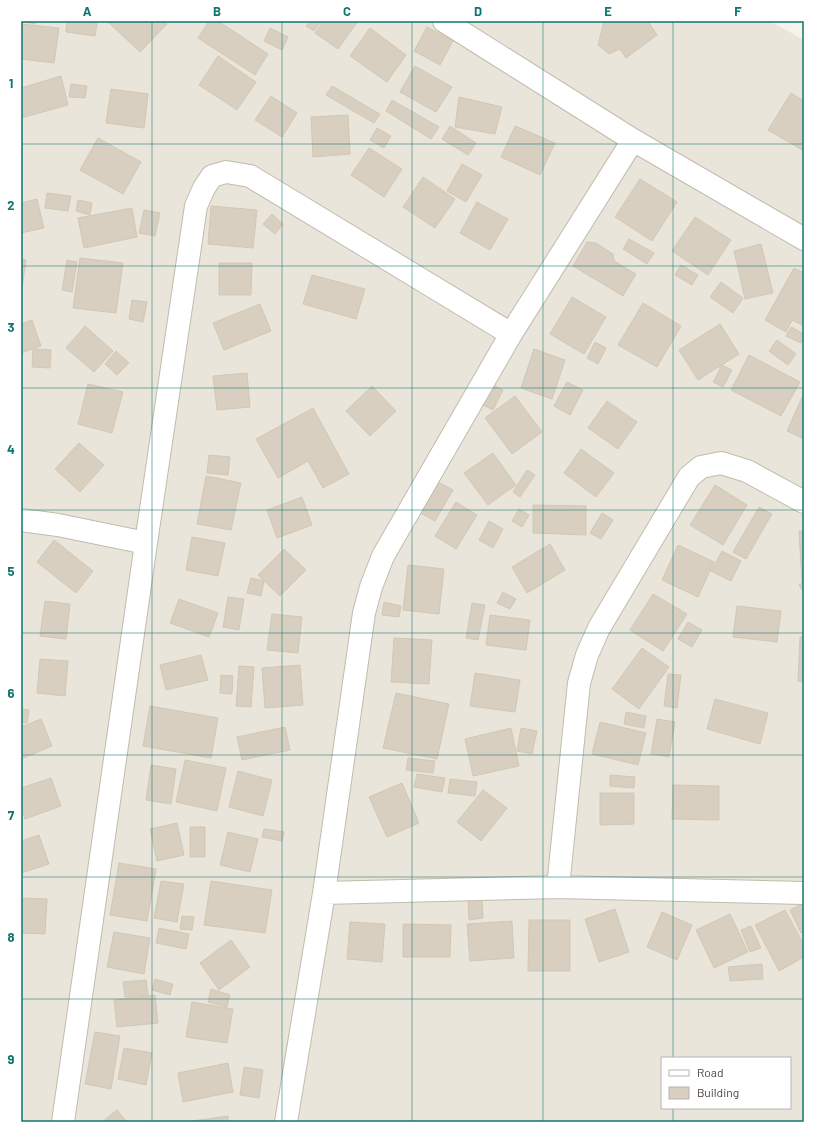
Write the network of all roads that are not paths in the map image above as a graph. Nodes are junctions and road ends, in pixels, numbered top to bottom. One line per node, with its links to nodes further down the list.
1 (444, 21): 2 (street)
2 (633, 140): 3 (street); 4 (street)
3 (804, 239)
4 (511, 334): 7 (street); 9 (street)
5 (804, 502): 8 (street)
6 (21, 520): 7 (street)
7 (146, 543): 11 (street)
8 (558, 887): 9 (street); 10 (street)
9 (324, 893): 12 (street)
10 (804, 893)
11 (63, 1122)
12 (286, 1122)

